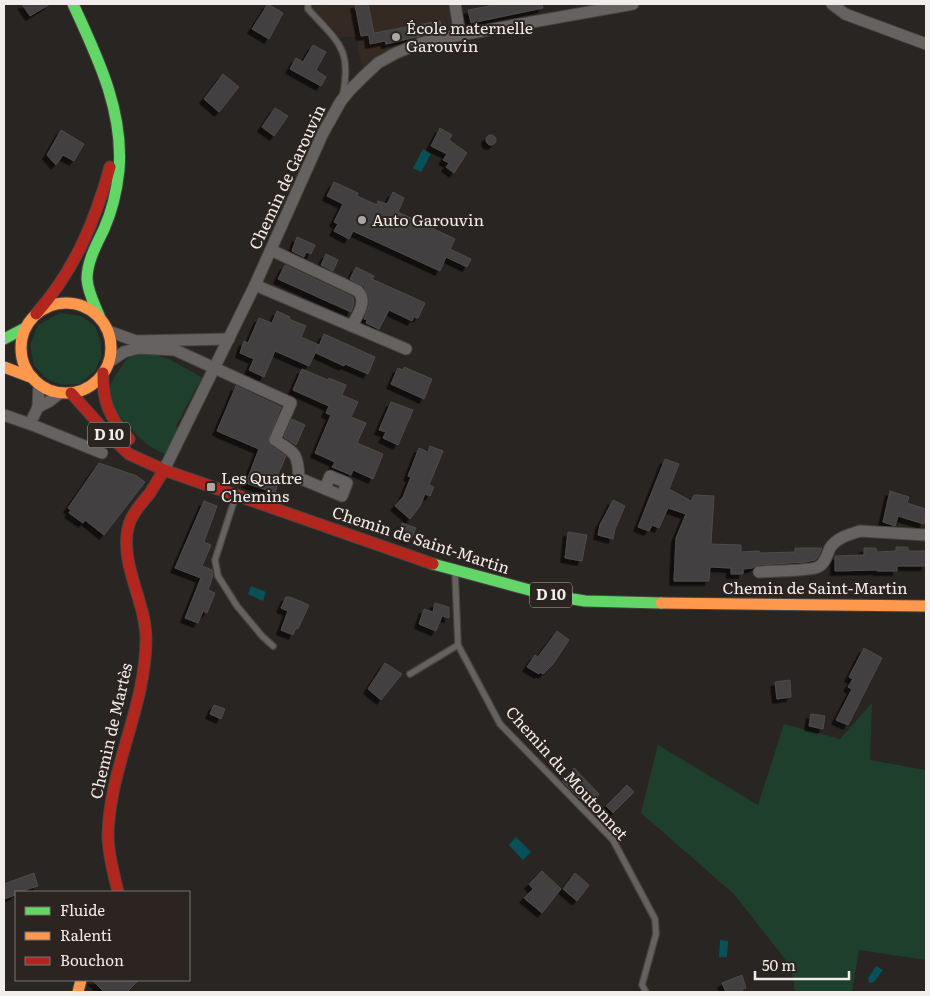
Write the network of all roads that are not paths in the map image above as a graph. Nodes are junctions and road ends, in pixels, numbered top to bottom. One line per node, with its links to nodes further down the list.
1 (73, 4): 9 (main road)
2 (308, 4): 8 (lane)
3 (455, 4): 6 (street)
4 (633, 4): 6 (street, Chemin de Garouvin)
5 (832, 4): 7 (street)
6 (460, 35): 8 (street, Chemin de Garouvin)
7 (926, 44)
8 (341, 101): 10 (street, Chemin de Garouvin)
9 (114, 108): 12 (main road); 13 (main road)
10 (271, 250): 11 (street, Chemin de Garouvin); 14 (street)
11 (255, 285): 14 (street); 18 (street, Chemin de Garouvin)
12 (36, 314): 13 (main road); 15 (main road)
13 (100, 318): 16 (main road)
14 (352, 326): 19 (street)
15 (25, 328): 17 (main road); 24 (main road)
16 (108, 331): 18 (street); 20 (main road)
17 (4, 339)
18 (229, 339): 22 (street, Chemin de Garouvin)
19 (406, 349)
20 (109, 362): 22 (street); 23 (main road)
21 (4, 367): 24 (main road)
22 (215, 368): 30 (street, Chemin de Garouvin); 31 (street)
23 (103, 374): 25 (main road); 30 (main road, D 10)
24 (36, 381): 25 (main road); 26 (street)
25 (65, 393): 26 (street); 30 (main road, D 10)
26 (38, 407): 28 (street)
27 (4, 415): 28 (street)
28 (30, 424): 29 (street)
29 (102, 453)
30 (160, 468): 32 (main road, Chemin de Saint-Martin / D 10); 40 (main road, Chemin de Martès)
31 (325, 489)
32 (236, 496): 34 (main road, Chemin de Saint-Martin / D 10); 38 (lane)
33 (926, 536): 35 (street)
34 (455, 570): 36 (main road, Chemin de Saint-Martin / D 10); 37 (lane, Chemin du Moutonnet)
35 (759, 572)
36 (926, 606)
37 (458, 645): 39 (lane); 41 (lane, Chemin du Moutonnet)
38 (273, 646)
39 (410, 674)
40 (118, 891)
41 (646, 992)

